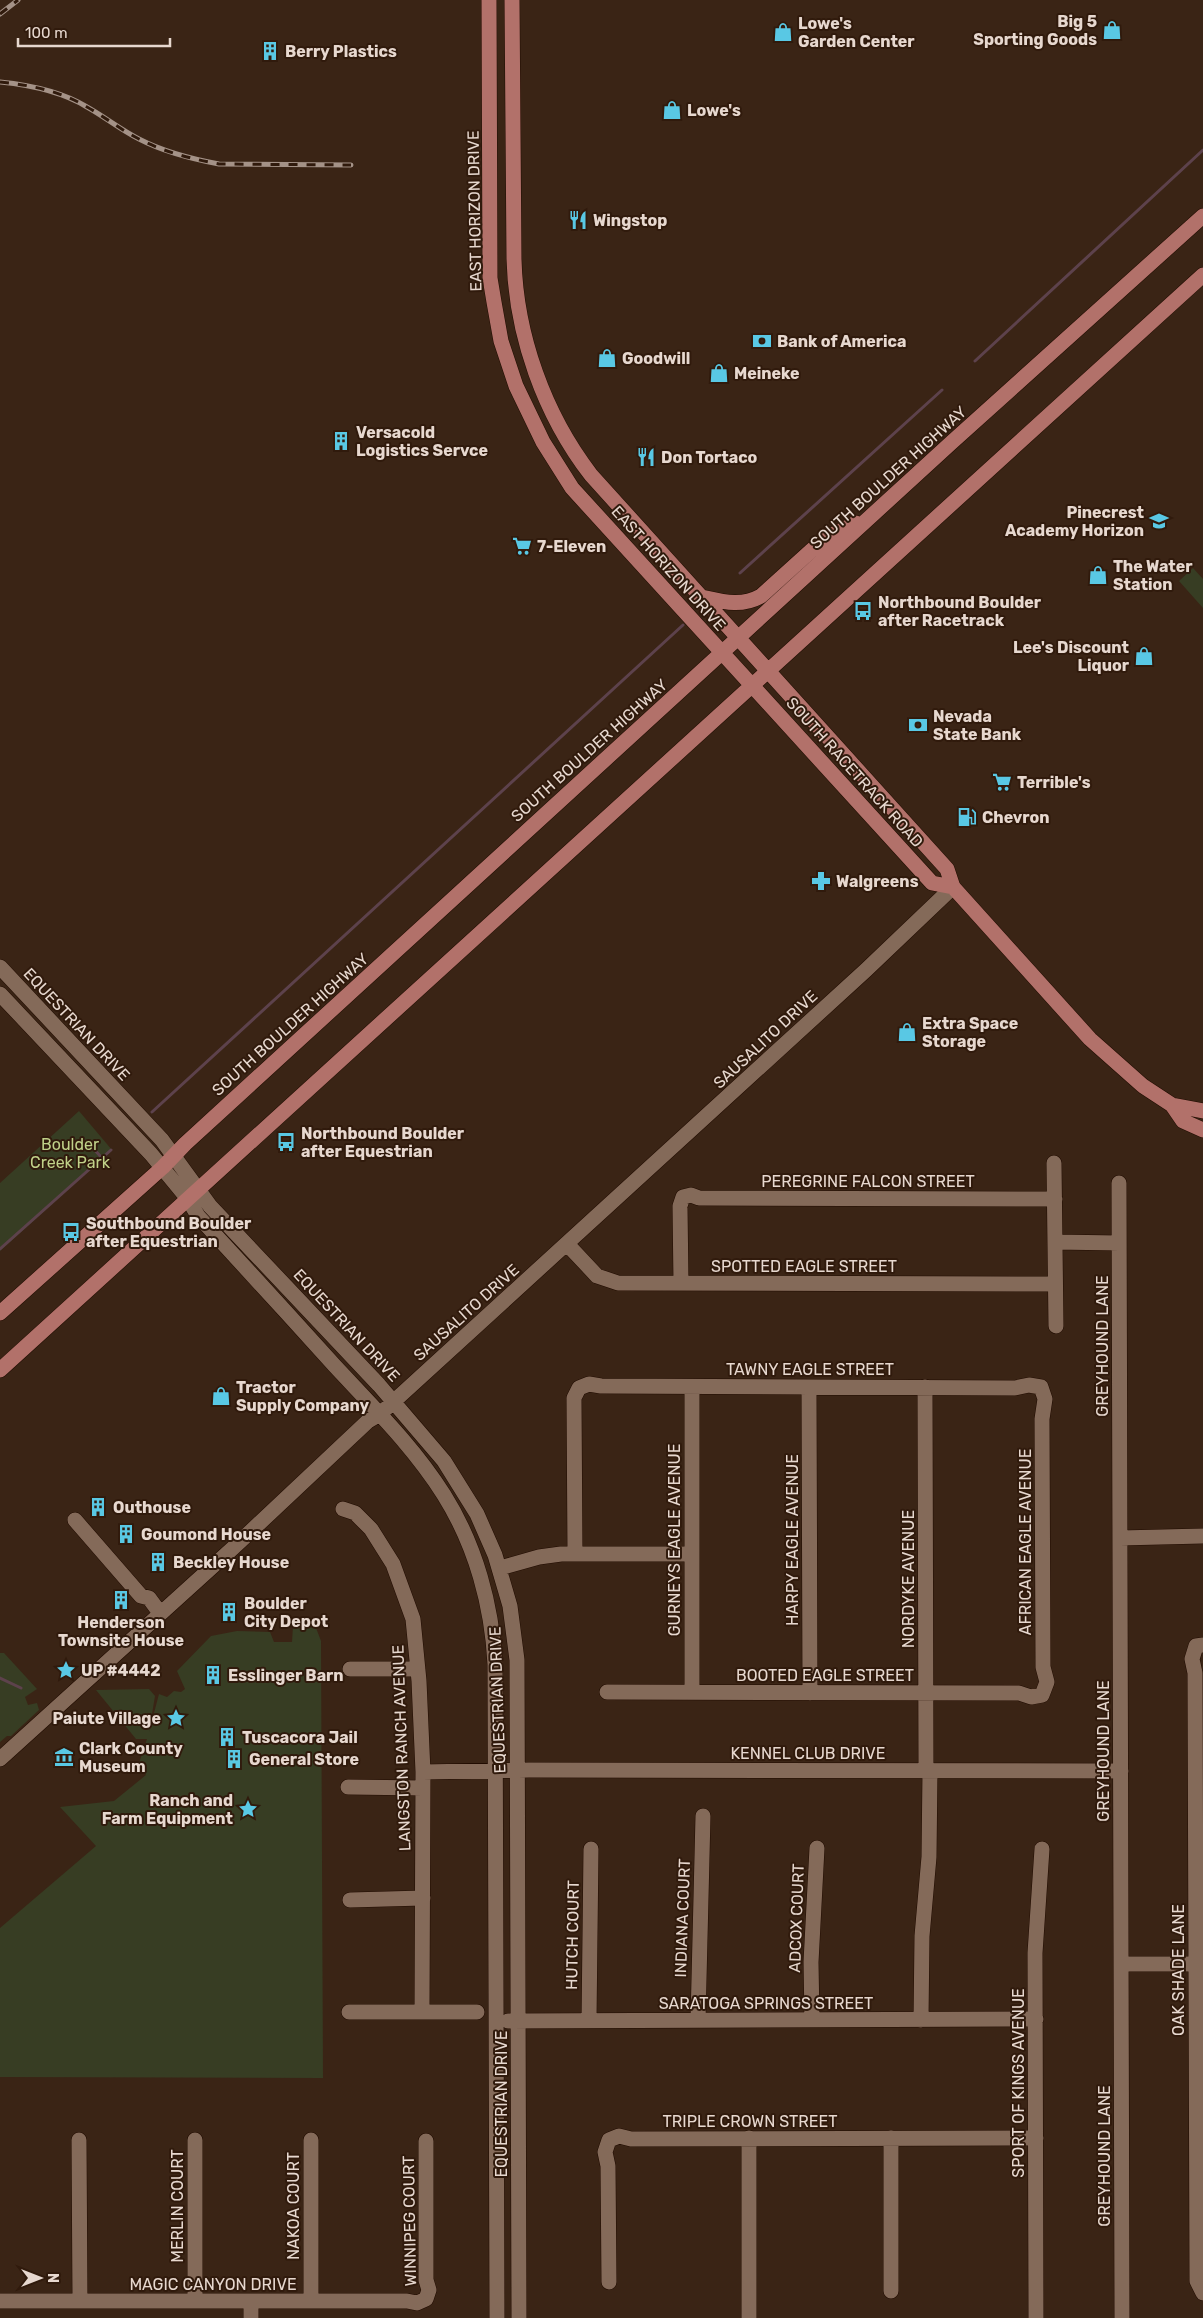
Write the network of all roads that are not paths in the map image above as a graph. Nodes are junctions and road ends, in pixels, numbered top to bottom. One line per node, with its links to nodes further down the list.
1 (489, 0): 3 (main road, EAST HORIZON DRIVE)
2 (512, 0): 4 (main road, EAST HORIZON DRIVE)
3 (489, 141): 4 (main road); 8 (main road, EAST HORIZON DRIVE)
4 (513, 141): 7 (main road, EAST HORIZON DRIVE)
5 (1203, 216): 11 (main road, SOUTH BOULDER HIGHWAY)
6 (1203, 275): 17 (main road)
7 (514, 276): 8 (main road); 9 (main road, EAST HORIZON DRIVE)
8 (490, 278): 10 (main road, EAST HORIZON DRIVE)
9 (575, 455): 10 (main road); 12 (main road, EAST HORIZON DRIVE)
10 (553, 458): 14 (main road, EAST HORIZON DRIVE)
11 (873, 514): 12 (main road); 13 (main road, SOUTH BOULDER HIGHWAY)
12 (702, 597): 13 (main road, EAST HORIZON DRIVE)
13 (739, 637): 14 (main road, SOUTH BOULDER HIGHWAY); 15 (main road, EAST HORIZON DRIVE)
14 (722, 653): 16 (main road, EAST HORIZON DRIVE); 25 (main road, SOUTH BOULDER HIGHWAY)
15 (754, 654): 17 (main road, SOUTH RACETRACK ROAD)
16 (737, 669): 18 (main road, SOUTH RACETRACK ROAD)
17 (768, 670): 18 (main road); 19 (main road, SOUTH RACETRACK ROAD)
18 (752, 685): 19 (main road, SOUTH RACETRACK ROAD); 29 (main road)
19 (953, 887): 22 (main road, SOUTH RACETRACK ROAD); 33 (street, SAUSALITO DRIVE)
20 (0, 967): 25 (street, EQUESTRIAN DRIVE)
21 (0, 994): 27 (street, EQUESTRIAN DRIVE)
22 (1172, 1106): 23 (main road, SOUTH RACETRACK ROAD); 24 (main road, SOUTH RACETRACK ROAD)
23 (1203, 1111)
24 (1203, 1130)
25 (174, 1155): 27 (main road, SOUTH BOULDER HIGHWAY); 29 (street, EQUESTRIAN DRIVE)
26 (1054, 1163): 30 (street)
27 (163, 1167): 29 (street, EQUESTRIAN DRIVE); 36 (main road, SOUTH BOULDER HIGHWAY)
28 (1118, 1183): 32 (street, GREYHOUND LANE)
29 (194, 1194): 38 (main road); 43 (street, EQUESTRIAN DRIVE); 44 (street, EQUESTRIAN DRIVE)
30 (1055, 1199): 31 (street); 34 (street, PEREGRINE FALCON STREET)
31 (1055, 1242): 32 (street); 35 (street)
32 (1119, 1243): 48 (street, GREYHOUND LANE)
33 (567, 1244): 34 (street, SPOTTED EAGLE STREET); 43 (street, SAUSALITO DRIVE)
34 (681, 1284): 35 (street, SPOTTED EAGLE STREET)
35 (1055, 1284): 37 (street)
36 (0, 1313)
37 (1056, 1326)
38 (0, 1370)
39 (692, 1387): 40 (street, TAWNY EAGLE STREET); 49 (street, TAWNY EAGLE STREET); 50 (street, GURNEYS EAGLE AVENUE)
40 (809, 1387): 41 (street, TAWNY EAGLE STREET); 58 (street, HARPY EAGLE AVENUE)
41 (925, 1387): 42 (street, TAWNY EAGLE STREET); 59 (street, NORDYKE AVENUE)
42 (1041, 1388): 60 (street, AFRICAN EAGLE AVENUE)
43 (394, 1402): 44 (street, SAUSALITO DRIVE); 51 (street, EQUESTRIAN DRIVE)
44 (380, 1414): 52 (street, SAUSALITO DRIVE); 62 (street, EQUESTRIAN DRIVE)
45 (343, 1509): 55 (street, LANGSTON RANCH AVENUE)
46 (75, 1520): 52 (street)
47 (1203, 1536): 48 (street)
48 (1120, 1538): 65 (street, GREYHOUND LANE)
49 (575, 1554): 50 (street); 51 (street)
50 (692, 1554): 57 (street, GURNEYS EAGLE AVENUE)
51 (500, 1568): 63 (street, EQUESTRIAN DRIVE)
52 (158, 1616): 61 (street, SAUSALITO DRIVE)
53 (1200, 1646): 76 (street, OAK SHADE LANE)
54 (350, 1669): 55 (street)
55 (418, 1669): 66 (street, LANGSTON RANCH AVENUE)
56 (606, 1692): 57 (street, BOOTED EAGLE STREET)
57 (692, 1692): 58 (street, BOOTED EAGLE STREET)
58 (810, 1693): 59 (street, BOOTED EAGLE STREET)
59 (926, 1693): 60 (street, BOOTED EAGLE STREET); 64 (street, NORDYKE AVENUE)
60 (1042, 1695)
61 (0, 1759)
62 (496, 1770): 63 (street, KENNEL CLUB DRIVE); 66 (street, KENNEL CLUB DRIVE); 84 (street, EQUESTRIAN DRIVE)
63 (517, 1770): 64 (street, KENNEL CLUB DRIVE); 85 (street, EQUESTRIAN DRIVE)
64 (928, 1770): 65 (street, KENNEL CLUB DRIVE); 83 (street, NORDYKE AVENUE)
65 (1121, 1770): 75 (street, GREYHOUND LANE)
66 (423, 1772): 68 (street, LANGSTON RANCH AVENUE)
67 (348, 1787): 68 (street)
68 (423, 1788): 73 (street, LANGSTON RANCH AVENUE)
69 (703, 1816): 81 (street, INDIANA COURT)
70 (816, 1848): 82 (street, ADCOX COURT)
71 (591, 1849): 86 (street, HUTCH COURT)
72 (1042, 1849): 80 (street, SPORT OF KINGS AVENUE)
73 (423, 1898): 74 (street); 78 (street, LANGSTON RANCH AVENUE)
74 (350, 1900)
75 (1121, 1964): 76 (street); 109 (street, GREYHOUND LANE)
76 (1199, 1964): 87 (street, OAK SHADE LANE)
77 (349, 2012): 78 (street)
78 (422, 2012): 79 (street)
79 (477, 2012)
80 (1036, 2019): 83 (street, SARATOGA SPRINGS STREET); 90 (street, SPORT OF KINGS AVENUE)
81 (698, 2020): 82 (street, SARATOGA SPRINGS STREET); 86 (street, SARATOGA SPRINGS STREET)
82 (812, 2020): 83 (street, SARATOGA SPRINGS STREET)
83 (921, 2020)
84 (497, 2021): 85 (street, SARATOGA SPRINGS STREET); 105 (street, EQUESTRIAN DRIVE)
85 (518, 2021): 86 (street, SARATOGA SPRINGS STREET); 106 (street, EQUESTRIAN DRIVE)
86 (589, 2021)
87 (1200, 2083): 97 (street, OAK SHADE LANE)
88 (749, 2138): 89 (street, TRIPLE CROWN STREET); 95 (street, TRIPLE CROWN STREET); 107 (street)
89 (891, 2138): 90 (street, TRIPLE CROWN STREET); 96 (street)
90 (1036, 2138): 108 (street, SPORT OF KINGS AVENUE)
91 (79, 2140): 100 (street)
92 (194, 2140): 101 (street, MERLIN COURT)
93 (311, 2140): 103 (street, NAKOA COURT)
94 (426, 2141): 98 (street, WINNIPEG COURT)
95 (609, 2282)
96 (891, 2291)
97 (1203, 2292)
98 (426, 2299): 103 (street, MAGIC CANYON DRIVE)
99 (0, 2301): 100 (street, MAGIC CANYON DRIVE)
100 (80, 2301): 101 (street, MAGIC CANYON DRIVE)
101 (195, 2301): 102 (street, MAGIC CANYON DRIVE)
102 (251, 2301): 103 (street, MAGIC CANYON DRIVE); 104 (street)
103 (311, 2301)
104 (251, 2318)
105 (497, 2318)
106 (519, 2318)
107 (749, 2318)
108 (1036, 2318)
109 (1122, 2318)

